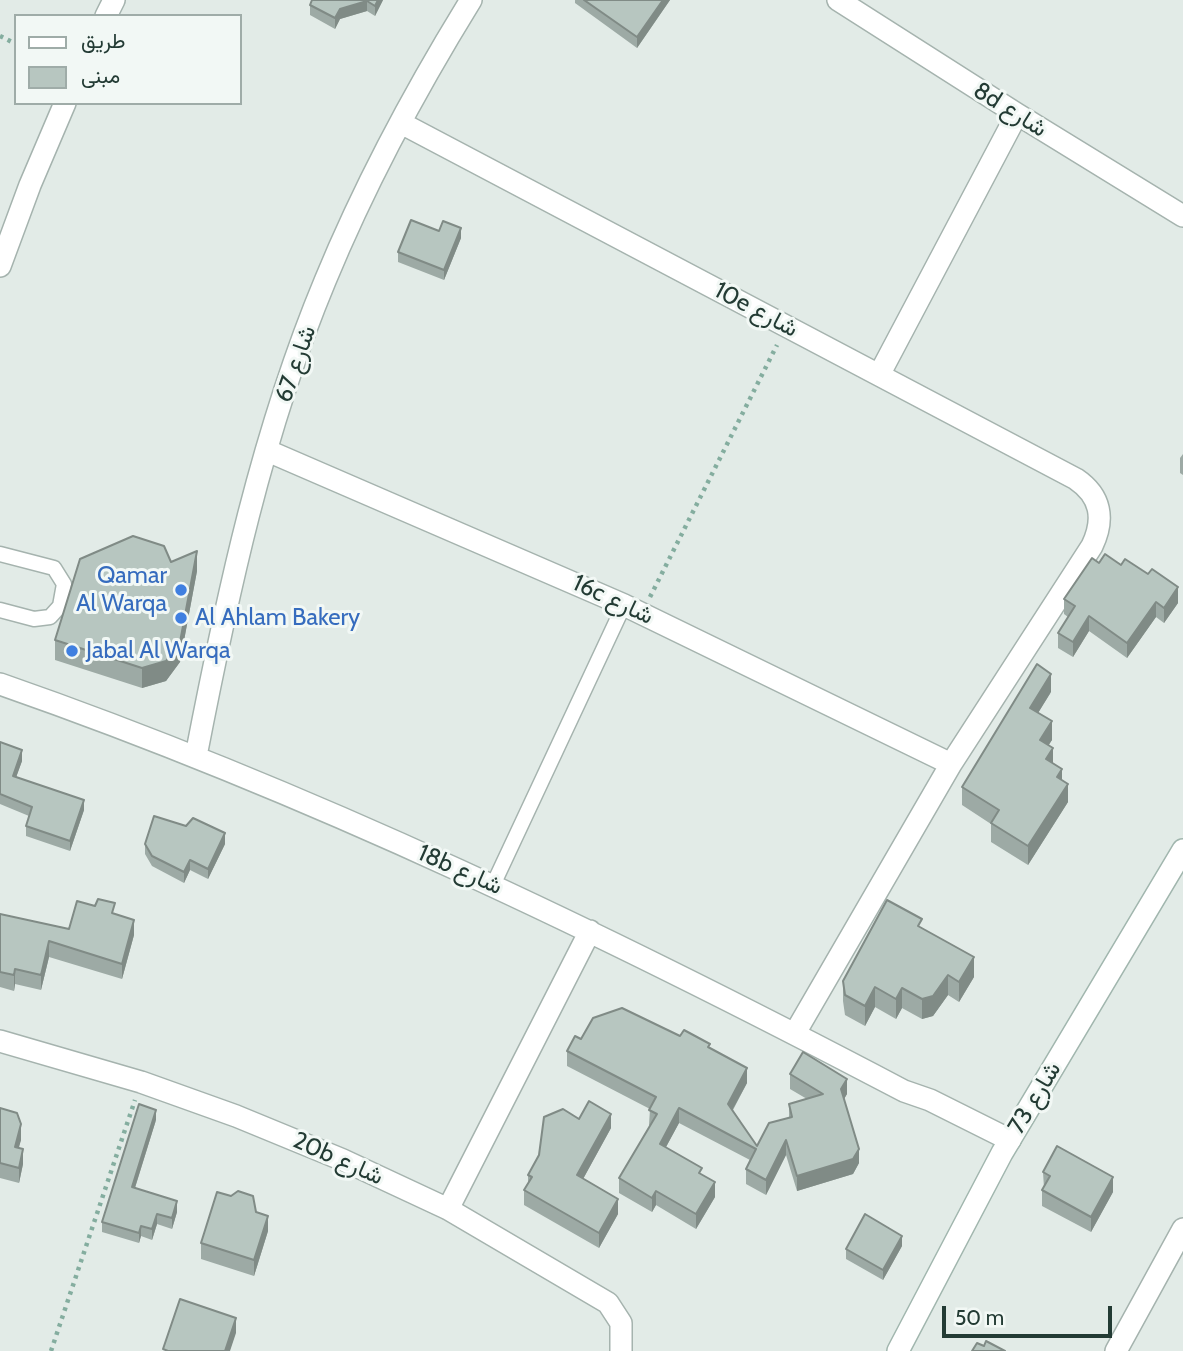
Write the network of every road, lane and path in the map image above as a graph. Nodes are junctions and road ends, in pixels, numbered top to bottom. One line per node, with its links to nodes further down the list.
1 (471, 0): 5 (street, شارع 67)
2 (838, 0): 4 (street, 8d شارع)
3 (64, 105): 7 (street)
4 (1017, 114): 6 (street, 8d شارع); 10 (street)
5 (401, 123): 9 (street, 10e شارع); 11 (street, شارع 67)
6 (1183, 216)
7 (4, 238): 8 (street)
8 (0, 266)
9 (787, 326): 10 (street, 10e شارع); 13 (path)
10 (878, 375): 17 (street, 10e شارع)
11 (268, 451): 13 (street, 16c شارع); 16 (street, شارع 67)
12 (0, 554): 14 (lane)
13 (633, 609): 17 (street, 16c شارع); 19 (lane)
14 (0, 610)
15 (0, 684): 16 (street, 18b شارع)
16 (196, 756): 19 (street, 18b شارع)
17 (951, 764): 21 (street)
18 (1183, 850): 24 (street, شارع 73)
19 (493, 886): 20 (street, 18b شارع)
20 (590, 931): 21 (street, 18b شارع); 25 (street)
21 (795, 1033): 24 (street, 18b شارع)
22 (0, 1041): 23 (street, 20b شارع)
23 (141, 1082): 25 (street, 20b شارع); 27 (path)
24 (1006, 1147): 29 (street, شارع 73)
25 (448, 1209): 28 (street, 20b شارع)
26 (1180, 1240): 30 (street)
27 (51, 1351)
28 (621, 1351)
29 (898, 1351)
30 (1116, 1351)

